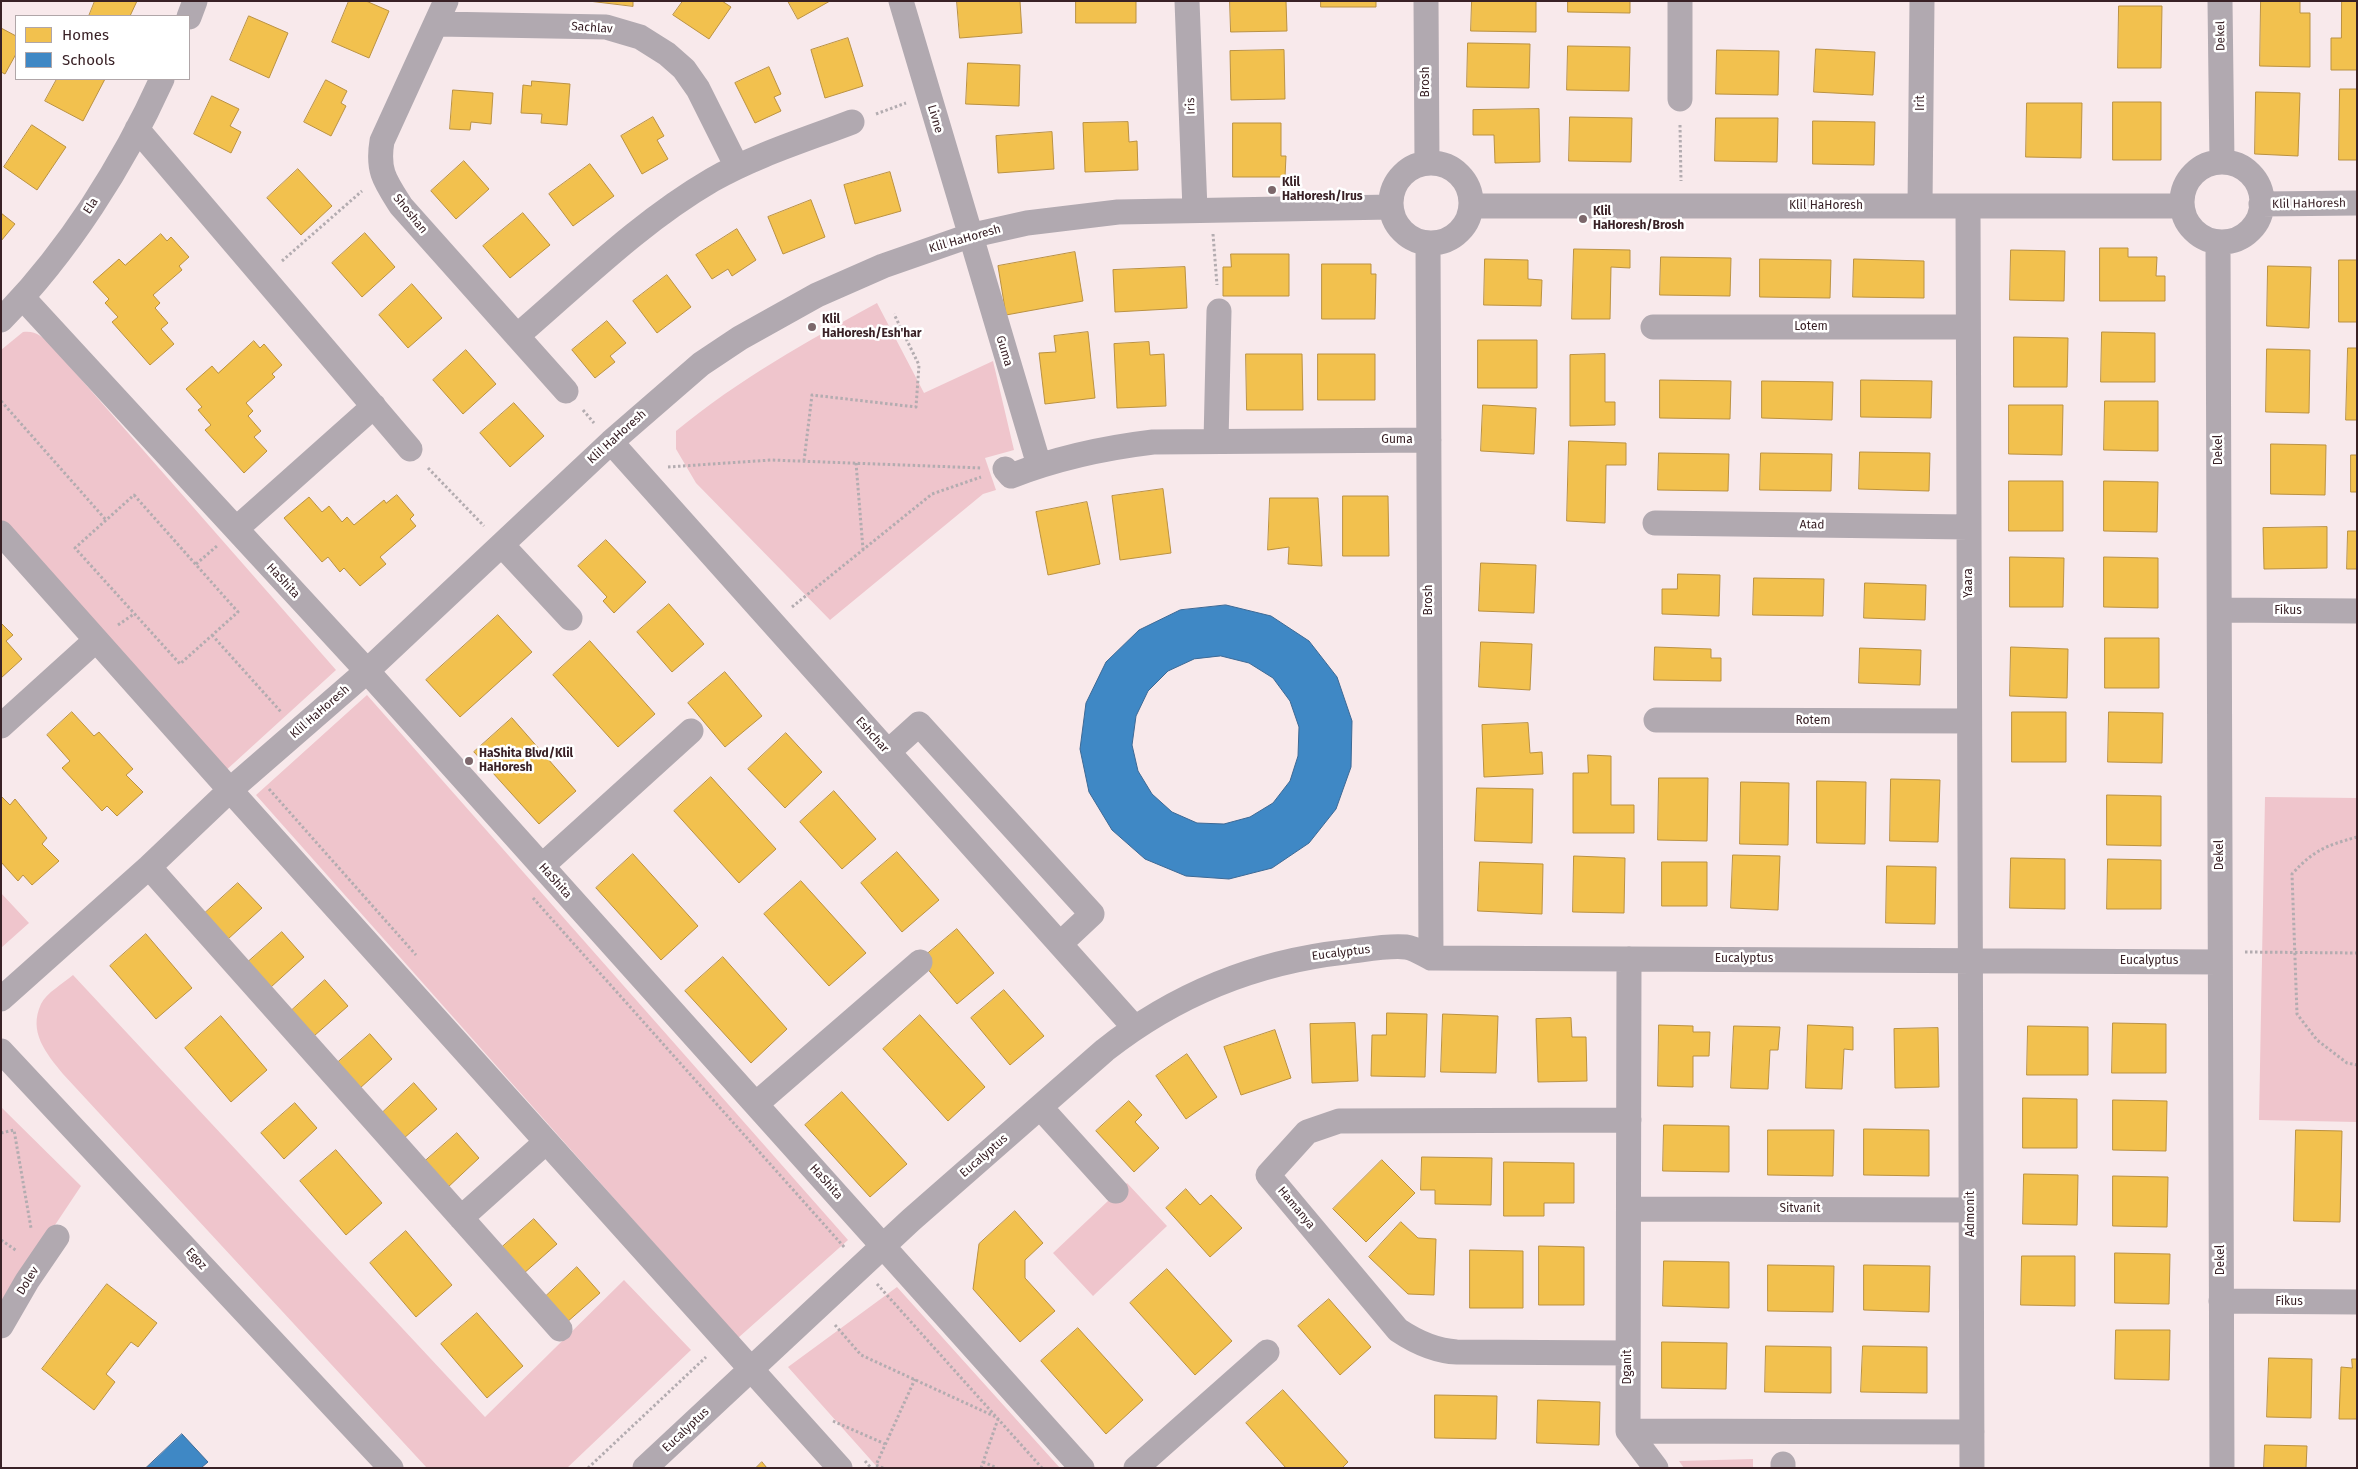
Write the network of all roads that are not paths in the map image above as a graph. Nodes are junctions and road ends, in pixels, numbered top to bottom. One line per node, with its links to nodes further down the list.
1 (195, 1): 9 (street)
2 (901, 1): 25 (street, Livne)
3 (1187, 1): 24 (street, Iris)
4 (1426, 1): 15 (street, Brosh)
5 (1680, 1): 11 (street)
6 (1922, 1): 20 (street, Irit)
7 (2220, 1): 14 (street, Dekel)
8 (442, 12): 16 (street, Sachlav); 33 (street, Shoshan)
9 (190, 15)
10 (162, 80): 13 (street, Ela)
11 (1680, 99)
12 (852, 122): 16 (street)
13 (137, 129): 28 (street, Ela); 35 (street)
14 (2222, 162): 18 (street); 22 (street)
15 (1427, 163): 19 (street); 23 (street)
16 (737, 167): 33 (street)
17 (2357, 203): 18 (street, Klil HaHoresh)
18 (2261, 204): 26 (street)
19 (1471, 206): 20 (street, Klil HaHoresh); 27 (street)
20 (1920, 206): 21 (street, Klil HaHoresh)
21 (1968, 206): 22 (street, Klil HaHoresh); 32 (street, Yaara)
22 (2182, 206): 26 (street)
23 (1391, 207): 24 (street, Klil HaHoresh); 27 (street)
24 (1203, 210): 25 (street, Klil HaHoresh)
25 (969, 236): 38 (street, Klil HaHoresh); 40 (street, Guma)
26 (2218, 242): 47 (street, Dekel)
27 (1428, 243): 36 (street, Brosh)
28 (23, 298): 30 (street, Ela); 44 (street, HaShita)
29 (1219, 311): 37 (street)
30 (1, 320)
31 (1653, 327): 32 (street, Lotem)
32 (1968, 327): 43 (street, Yaara)
33 (517, 336): 34 (street, Shoshan)
34 (566, 391)
35 (374, 406): 39 (street); 44 (street)
36 (1428, 440): 37 (street, Guma); 62 (street, Brosh)
37 (1216, 441): 40 (street, Guma)
38 (611, 442): 46 (street, Klil HaHoresh); 56 (street, Eshchar)
39 (410, 449)
40 (1039, 465): 41 (street, Guma)
41 (1005, 469)
42 (1655, 523): 43 (street, Atad)
43 (1968, 527): 53 (street, Yaara)
44 (236, 529): 51 (street, HaShita)
45 (1, 532): 50 (street)
46 (502, 545): 49 (street); 51 (street, Klil HaHoresh)
47 (2220, 610): 48 (street, Fikus); 61 (street, Dekel)
48 (2357, 611)
49 (570, 618)
50 (96, 640): 54 (street); 57 (street)
51 (367, 671): 57 (street, Klil HaHoresh); 58 (street, HaShita)
52 (1656, 720): 53 (street, Rotem)
53 (1969, 722): 64 (street, Yaara)
54 (1, 726)
55 (690, 731): 58 (street)
56 (888, 752): 60 (street, Eshchar); 60 (street)
57 (230, 790): 59 (street, Klil HaHoresh); 72 (street)
58 (542, 866): 69 (street, HaShita)
59 (149, 867): 66 (street, Klil HaHoresh); 76 (street)
60 (1060, 944): 67 (street, Eshchar)
61 (2220, 957): 64 (street, Eucalyptus); 79 (street, Dekel)
62 (1431, 958): 63 (street, Eucalyptus); 67 (street, Eucalyptus)
63 (1629, 959): 64 (street, Eucalyptus); 71 (street, Dganit)
64 (1970, 960): 75 (street, Admonit)
65 (920, 962): 69 (street)
66 (1, 999)
67 (1134, 1028): 70 (street, Eucalyptus)
68 (1, 1051): 89 (street, Egoz)
69 (756, 1104): 78 (street, HaShita)
70 (1040, 1107): 73 (street); 78 (street, Eucalyptus)
71 (1629, 1120): 74 (street, Dganit); 84 (street, Hamanya)
72 (546, 1142): 76 (street); 85 (street)
73 (1116, 1192)
74 (1629, 1209): 75 (street, Sitvanit); 84 (street, Dganit)
75 (1971, 1210): 87 (street, Admonit)
76 (461, 1218): 82 (street)
77 (57, 1237): 81 (street, Dolev)
78 (883, 1246): 85 (street, Eucalyptus); 91 (street, HaShita)
79 (2221, 1301): 80 (street, Fikus); 95 (street, Dekel)
80 (2357, 1302)
81 (1, 1326)
82 (560, 1329)
83 (1267, 1352): 92 (street)
84 (1628, 1353): 86 (street, Dganit)
85 (752, 1370): 88 (street, Eucalyptus); 90 (street)
86 (1628, 1431): 87 (street); 93 (street)
87 (1972, 1432): 94 (street, Admonit)
88 (658, 1464)
89 (391, 1468)
90 (840, 1468)
91 (1082, 1468)
92 (1136, 1468)
93 (1656, 1468)
94 (1972, 1468)
95 (2222, 1468)

